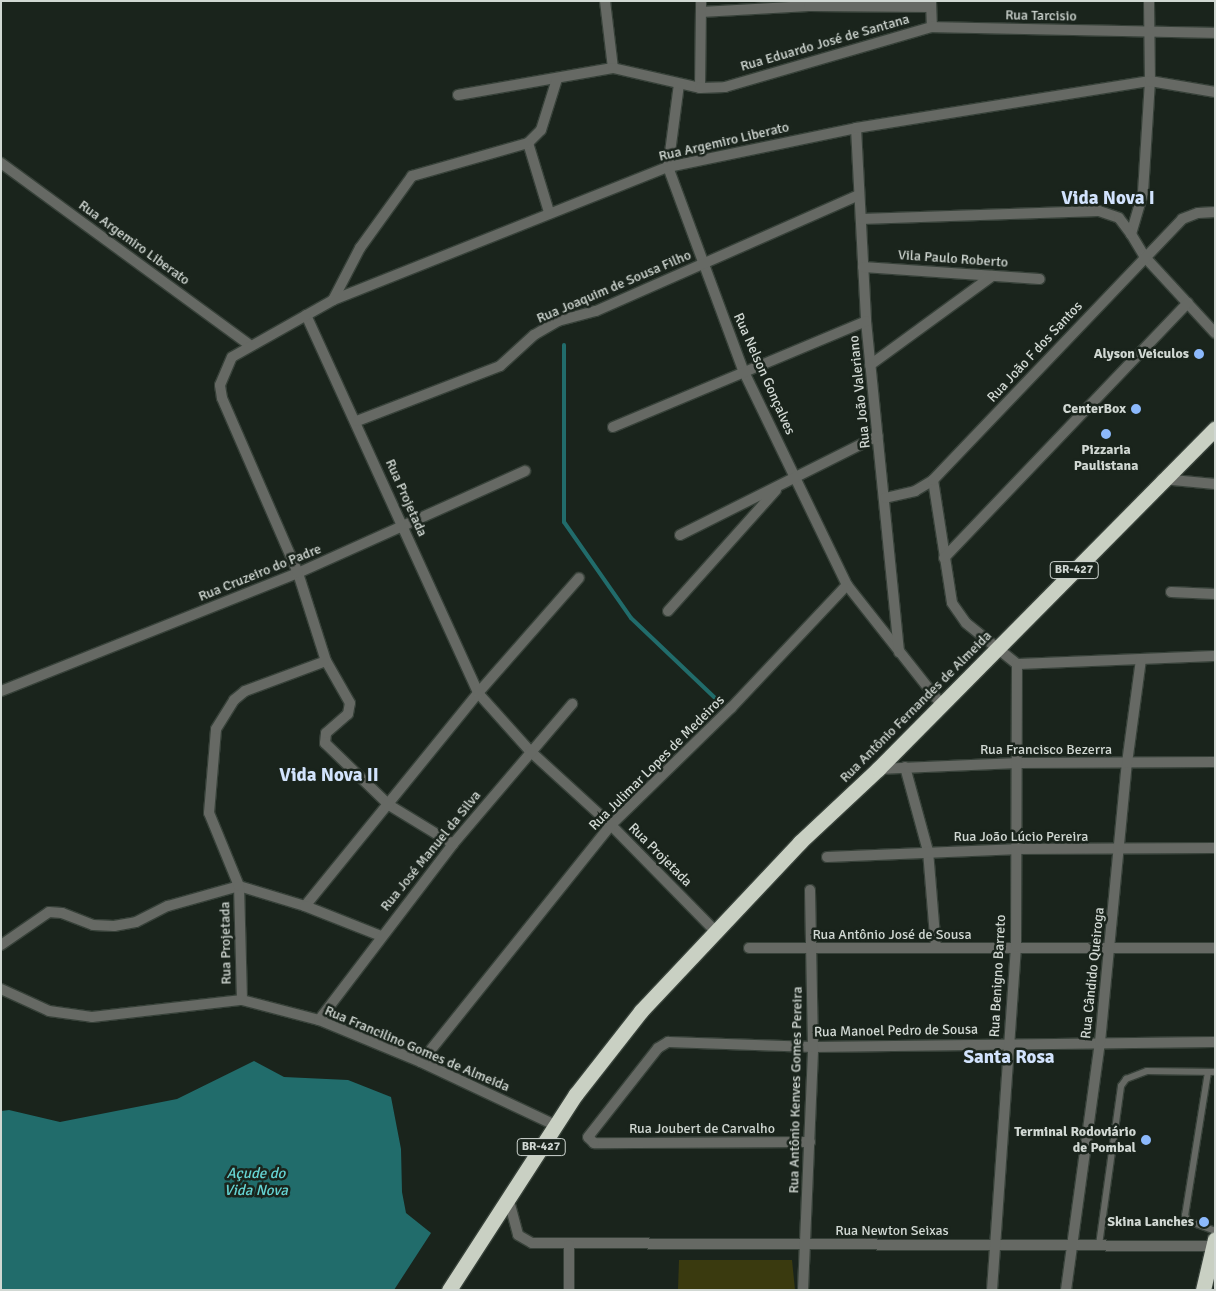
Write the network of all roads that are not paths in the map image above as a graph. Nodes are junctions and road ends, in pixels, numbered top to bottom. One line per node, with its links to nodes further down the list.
1 (606, 1): 9 (street)
2 (701, 1): 5 (street)
3 (1149, 1): 7 (street)
4 (931, 4): 5 (street); 6 (street, Rua Eduardo José de Santana)
5 (701, 12): 13 (street)
6 (932, 27): 7 (street, Rua Tarcisio); 13 (street, Rua Eduardo José de Santana)
7 (1150, 32): 8 (street, Rua Tarcisio); 11 (street)
8 (1215, 33)
9 (613, 68): 10 (street); 12 (street, Rua Eduardo José de Santana)
10 (556, 79): 15 (street); 17 (street)
11 (1150, 82): 14 (street, Rua Argemiro Liberato); 16 (street, Rua Argemiro Liberato); 24 (street)
12 (679, 84): 13 (street, Rua Eduardo José de Santana); 19 (street, Rua Nelson Gonçalves)
13 (700, 88)
14 (1215, 92)
15 (458, 95)
16 (856, 128): 19 (street, Rua Argemiro Liberato); 20 (street, Rua João Valeriano)
17 (528, 143): 21 (street); 30 (street)
18 (1, 163): 35 (street, Rua Argemiro Liberato)
19 (668, 167): 21 (street, Rua Argemiro Liberato); 26 (street, Rua Nelson Gonçalves)
20 (859, 196): 23 (street, Rua João Valeriano); 26 (street, Rua Joaquim de Sousa Filho)
21 (549, 212): 30 (street, Rua Argemiro Liberato)
22 (1215, 212): 25 (street, Rua João F dos Santos)
23 (861, 219): 24 (street); 27 (street, Rua João Valeriano)
24 (1131, 234): 25 (street)
25 (1144, 256): 31 (street); 45 (street, Rua João F dos Santos)
26 (703, 264): 37 (street, Rua Nelson Gonçalves); 38 (street, Rua Joaquim de Sousa Filho)
27 (863, 267): 28 (street, Vila Paulo Roberto); 33 (street, Rua João Valeriano)
28 (992, 276): 29 (street, Vila Paulo Roberto); 36 (street)
29 (1040, 279)
30 (333, 300): 32 (street, Rua Argemiro Liberato)
31 (1188, 303): 34 (street); 51 (street)
32 (306, 315): 35 (street, Rua Argemiro Liberato); 38 (street, Rua Projetada)
33 (866, 321): 36 (street, Rua João Valeriano); 37 (street)
34 (1215, 334)
35 (250, 346): 52 (street, Rua Argemiro Liberato)
36 (870, 365): 41 (street, Rua João Valeriano)
37 (744, 372): 39 (street); 43 (street, Rua Nelson Gonçalves)
38 (357, 421): 49 (street, Rua Projetada)
39 (613, 427)
40 (1215, 428): 44 (highway, Rua Antônio Fernandes de Almeida / BR-427)
41 (878, 436): 43 (street); 48 (street, Rua João Valeriano)
42 (525, 471): 49 (street, Rua Cruzeiro do Padre)
43 (795, 478): 47 (street); 54 (street, Rua Nelson Gonçalves)
44 (1162, 479): 46 (street); 58 (highway, Rua Antônio Fernandes de Almeida / BR-427)
45 (933, 480): 48 (street, Rua João F dos Santos); 51 (street)
46 (1215, 484)
47 (780, 486): 50 (street); 57 (street)
48 (885, 498): 59 (street, Rua João Valeriano)
49 (404, 527): 52 (street, Rua Cruzeiro do Padre); 65 (street, Rua Projetada)
50 (680, 535)
51 (944, 558): 58 (street)
52 (298, 573): 62 (street, Rua Argemiro Liberato); 64 (street, Rua Cruzeiro do Padre)
53 (579, 578): 65 (street)
54 (847, 585): 59 (street, Rua Nelson Gonçalves); 75 (street, Rua Julimar Lopes de Medeiros)
55 (1171, 592): 56 (street)
56 (1215, 594)
57 (668, 611)
58 (997, 650): 63 (street); 67 (highway, Rua Antônio Fernandes de Almeida / BR-427)
59 (900, 653): 67 (street, Rua Nelson Gonçalves)
60 (1215, 656): 61 (street)
61 (1141, 659): 63 (street); 71 (street, Rua Cândido Queiroga)
62 (326, 661): 74 (street, Rua Argemiro Liberato); 82 (street, Rua Projetada)
63 (1016, 664): 70 (street, Rua Benigno Barreto)
64 (1, 691)
65 (478, 693): 68 (street, Rua Projetada); 74 (street)
66 (572, 704): 68 (street, Rua José Manuel da Silva)
67 (941, 704): 73 (highway, Rua Antônio Fernandes de Almeida / BR-427)
68 (530, 752): 75 (street, Rua Projetada); 76 (street, Rua José Manuel da Silva)
69 (1215, 762): 71 (street, Rua Francisco Bezerra)
70 (1018, 763): 71 (street, Rua Francisco Bezerra); 72 (street, Rua Francisco Bezerra); 78 (street, Rua Benigno Barreto)
71 (1127, 763): 80 (street, Rua Cândido Queiroga)
72 (905, 766): 73 (street, Rua Francisco Bezerra); 79 (street)
73 (878, 769): 85 (highway, Rua Antônio Fernandes de Almeida / BR-427)
74 (390, 805): 76 (street); 84 (street)
75 (611, 825): 85 (street, Rua Projetada); 101 (street, Rua Julimar Lopes de Medeiros)
76 (453, 844): 86 (street, Rua José Manuel da Silva)
77 (1215, 848): 80 (street, Rua João Lúcio Pereira)
78 (1014, 849): 79 (street, Rua João Lúcio Pereira); 80 (street, Rua João Lúcio Pereira); 88 (street, Rua Benigno Barreto)
79 (928, 851): 81 (street, Rua João Lúcio Pereira); 90 (street)
80 (1119, 851): 91 (street, Rua Cândido Queiroga)
81 (827, 857)
82 (239, 886): 84 (street, Rua Projetada); 87 (street); 95 (street, Rua Projetada)
83 (810, 890): 93 (street, Rua Antônio Kenves Gomes Pereira)
84 (305, 906): 86 (street, Rua Projetada)
85 (715, 931): 103 (highway, Rua Antônio Fernandes de Almeida / BR-427)
86 (381, 936): 96 (street, Rua José Manuel da Silva)
87 (1, 945)
88 (1016, 947): 90 (street, Rua Antônio José de Sousa); 91 (street, Rua Antônio José de Sousa); 97 (street, Rua Benigno Barreto)
89 (749, 948): 93 (street, Rua Antônio José de Sousa)
90 (936, 948): 93 (street, Rua Antônio José de Sousa)
91 (1110, 948): 92 (street, Rua Antônio José de Sousa); 98 (street, Rua Cândido Queiroga)
92 (1215, 948)
93 (813, 949): 100 (street, Rua Antônio Kenves Gomes Pereira)
94 (1, 990): 95 (street, Rua Francilino Gomes de Almeida)
95 (242, 1000): 96 (street, Rua Francilino Gomes de Almeida)
96 (319, 1020): 101 (street, Rua Francilino Gomes de Almeida)
97 (1008, 1042): 98 (street, Rua Manoel Pedro de Sousa); 100 (street, Rua Manoel Pedro de Sousa); 110 (street, Rua Benigno Barreto)
98 (1100, 1042): 99 (street, Rua Manoel Pedro de Sousa); 111 (street, Rua Cândido Queiroga)
99 (1215, 1042)
100 (813, 1046): 104 (street, Rua Antônio Kenves Gomes Pereira); 105 (street, Rua Manoel Pedro de Sousa)
101 (421, 1062): 103 (street, Rua Francilino Gomes de Almeida)
102 (1211, 1072): 107 (lane); 112 (lane)
103 (555, 1125): 106 (highway, BR-427)
104 (810, 1142): 105 (street, Rua Joubert de Carvalho); 109 (street, Rua Antônio Kenves Gomes Pereira)
105 (594, 1143)
106 (508, 1197): 108 (street, Rua Newton Seixas); 113 (highway, BR-427)
107 (1214, 1240): 112 (street, Rua Newton Seixas); 118 (highway)
108 (569, 1244): 109 (street, Rua Newton Seixas); 114 (street)
109 (806, 1244): 110 (street, Rua Newton Seixas); 115 (street, Rua Antônio Kenves Gomes Pereira)
110 (994, 1245): 111 (street, Rua Newton Seixas); 116 (street, Rua Benigno Barreto)
111 (1071, 1245): 112 (street, Rua Newton Seixas); 117 (street, Rua Cândido Queiroga)
112 (1099, 1245)
113 (448, 1290)
114 (569, 1290)
115 (803, 1290)
116 (992, 1290)
117 (1066, 1290)
118 (1203, 1290)

